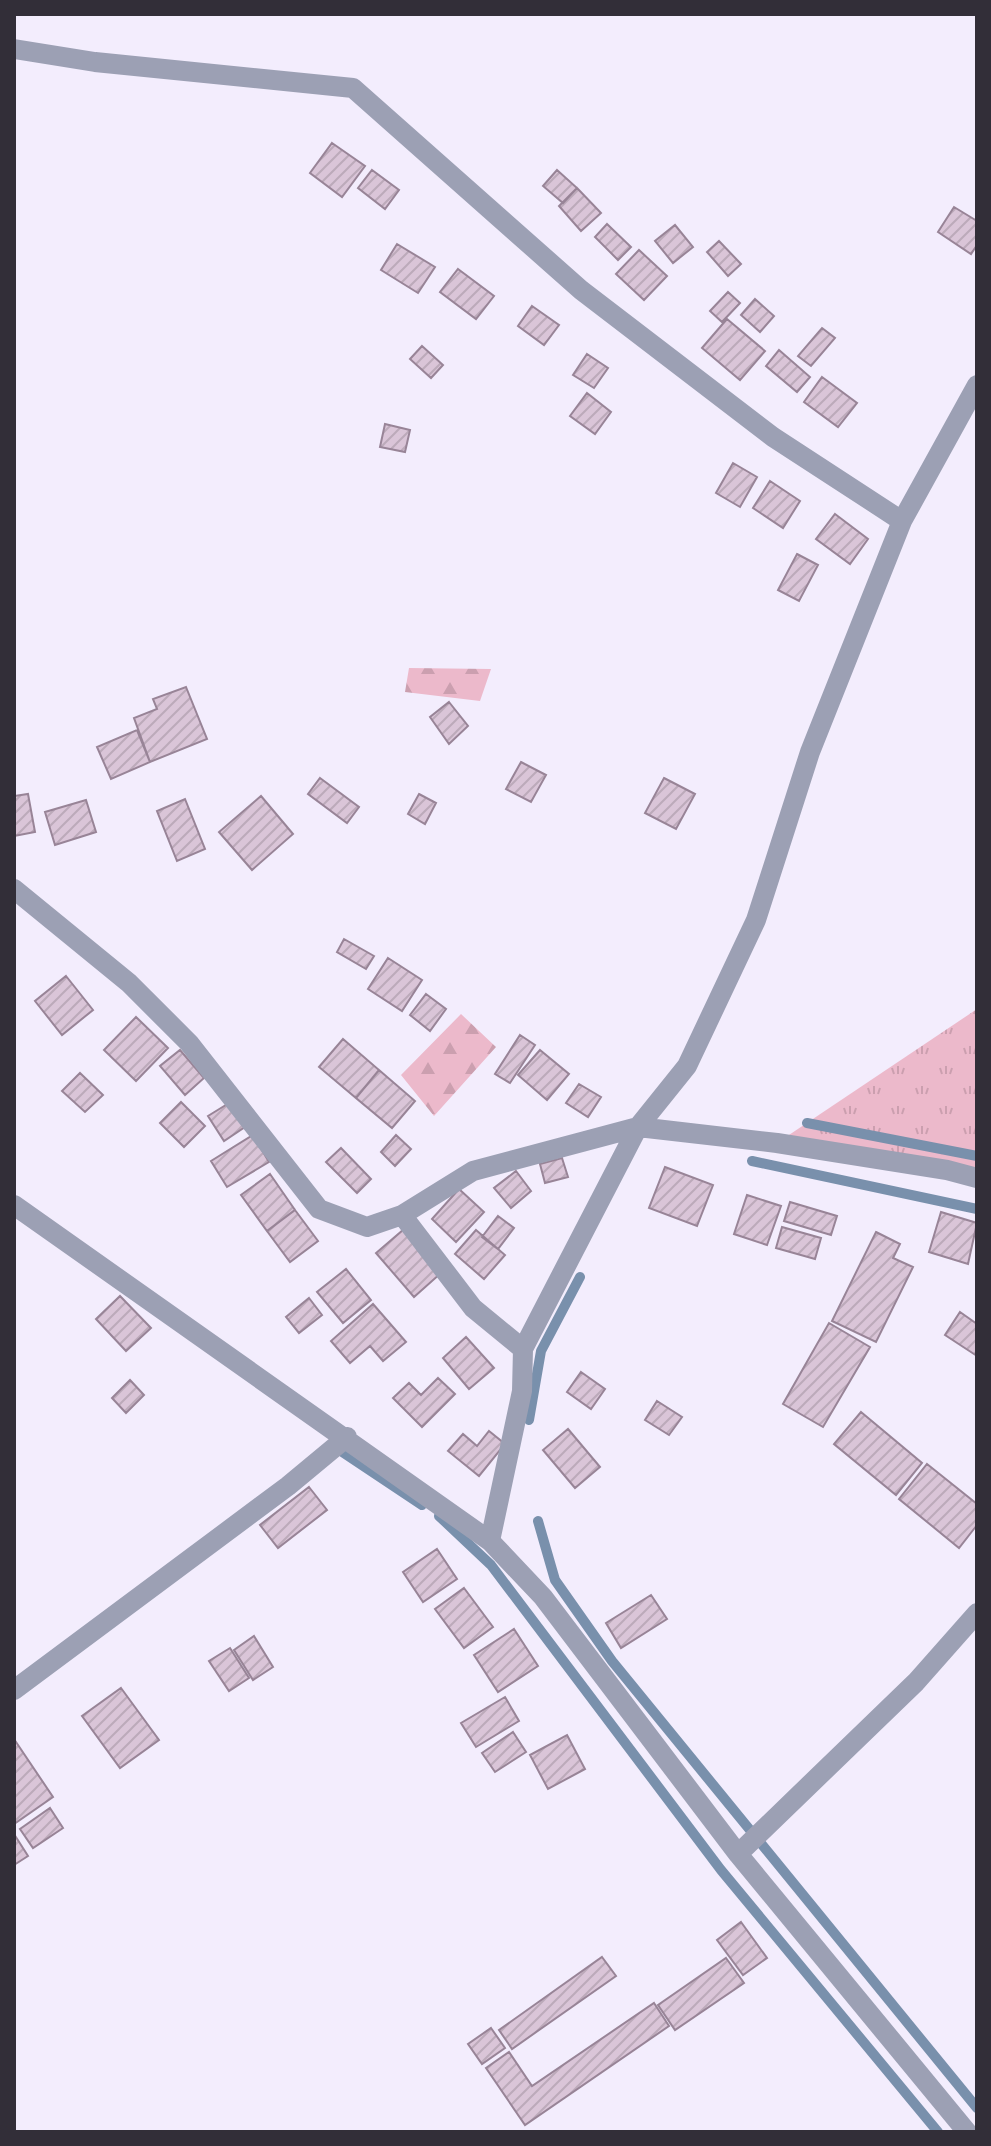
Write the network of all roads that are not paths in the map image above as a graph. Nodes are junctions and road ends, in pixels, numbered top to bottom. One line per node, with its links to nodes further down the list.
1 (14, 49): 3 (street)
2 (977, 385): 3 (street)
3 (902, 521): 5 (street)
4 (14, 889): 8 (street)
5 (638, 1127): 6 (street); 8 (street); 9 (street)
6 (977, 1178)
7 (14, 1205): 10 (street)
8 (402, 1215): 9 (street)
9 (523, 1349): 11 (street)
10 (347, 1437): 11 (street); 13 (street)
11 (490, 1541): 14 (street)
12 (977, 1613): 14 (street)
13 (14, 1690)
14 (738, 1854): 15 (street)
15 (967, 2132)

